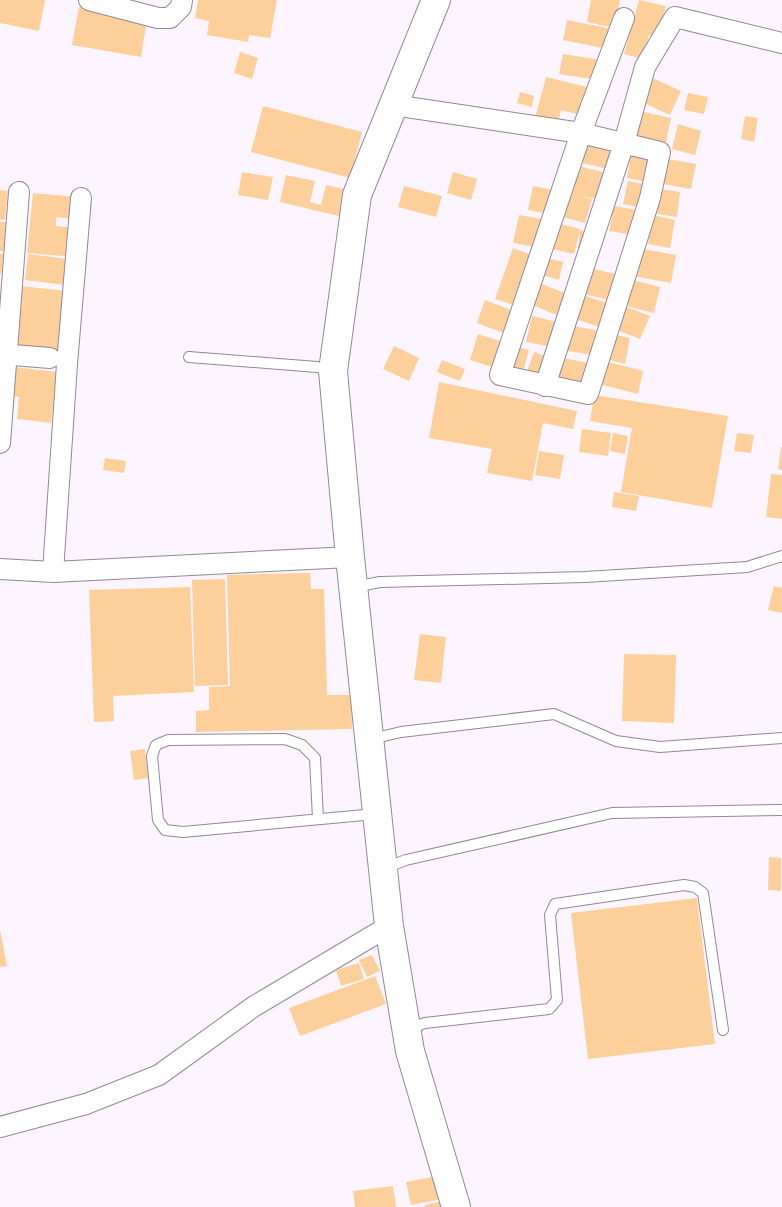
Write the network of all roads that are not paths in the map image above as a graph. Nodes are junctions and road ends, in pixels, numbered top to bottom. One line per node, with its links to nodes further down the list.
1 (89, 0): 2 (street)
2 (182, 0)
3 (436, 0): 6 (street)
4 (624, 18): 7 (street)
5 (782, 43): 8 (street)
6 (393, 104): 7 (street); 14 (street)
7 (580, 133): 8 (street); 15 (street)
8 (624, 143): 15 (street); 15 (street)
9 (19, 192): 11 (street)
10 (82, 198): 20 (street)
11 (3, 354): 12 (street); 16 (street)
12 (50, 358)
13 (189, 358): 14 (lane)
14 (333, 371): 18 (street)
15 (545, 386)
16 (0, 443)
17 (782, 556): 21 (lane)
18 (350, 558): 20 (street); 21 (street)
19 (0, 569): 20 (street)
20 (53, 572)
21 (353, 588): 23 (street)
22 (782, 738): 23 (lane)
23 (370, 740): 25 (street)
24 (782, 810): 27 (lane)
25 (376, 814): 26 (lane); 27 (street)
26 (318, 819): 26 (lane)
27 (384, 868): 28 (street)
28 (389, 926): 29 (street); 31 (street)
29 (408, 1028): 30 (lane); 32 (street)
30 (723, 1030)
31 (0, 1127)
32 (456, 1207)

